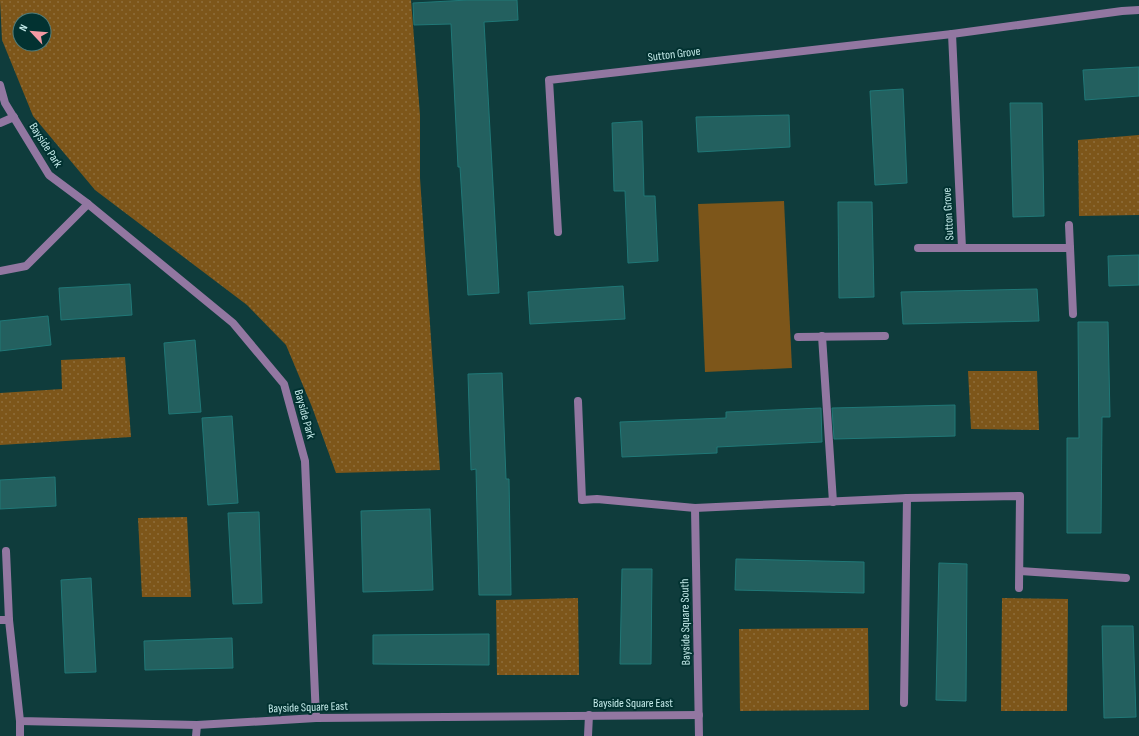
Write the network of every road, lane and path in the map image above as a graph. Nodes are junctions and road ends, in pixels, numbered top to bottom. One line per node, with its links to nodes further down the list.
1 (1139, 10): 2 (street, Sutton Grove)
2 (952, 34): 8 (street, Sutton Grove); 10 (street, Sutton Grove)
3 (0, 85): 4 (street, Bayside Park)
4 (14, 117): 5 (street); 6 (street, Bayside Park)
5 (0, 123)
6 (88, 204): 12 (street); 29 (street, Bayside Park)
7 (1069, 225): 11 (street)
8 (558, 232)
9 (918, 248): 10 (street, Sutton Grove)
10 (962, 248): 11 (street, Sutton Grove)
11 (1070, 248): 13 (street)
12 (0, 271)
13 (1073, 314)
14 (822, 336): 15 (street); 16 (street); 19 (street)
15 (885, 336)
16 (798, 337)
17 (578, 401): 20 (street)
18 (907, 498): 19 (street); 22 (street); 26 (street)
19 (833, 502): 20 (street)
20 (695, 508): 28 (street, Bayside Square South)
21 (6, 551): 25 (street)
22 (1020, 571): 23 (street); 24 (street)
23 (1126, 578)
24 (1019, 588)
25 (4, 620): 30 (street)
26 (904, 703)
27 (589, 715): 28 (street, Bayside Square East); 29 (street, Bayside Square East); 34 (street)
28 (699, 715): 35 (street, Bayside Square South)
29 (316, 718): 31 (street, Bayside Square East)
30 (20, 721): 31 (street, Bayside Square East); 32 (street)
31 (196, 725): 33 (street)
32 (20, 736)
33 (196, 736)
34 (588, 736)
35 (699, 736)

